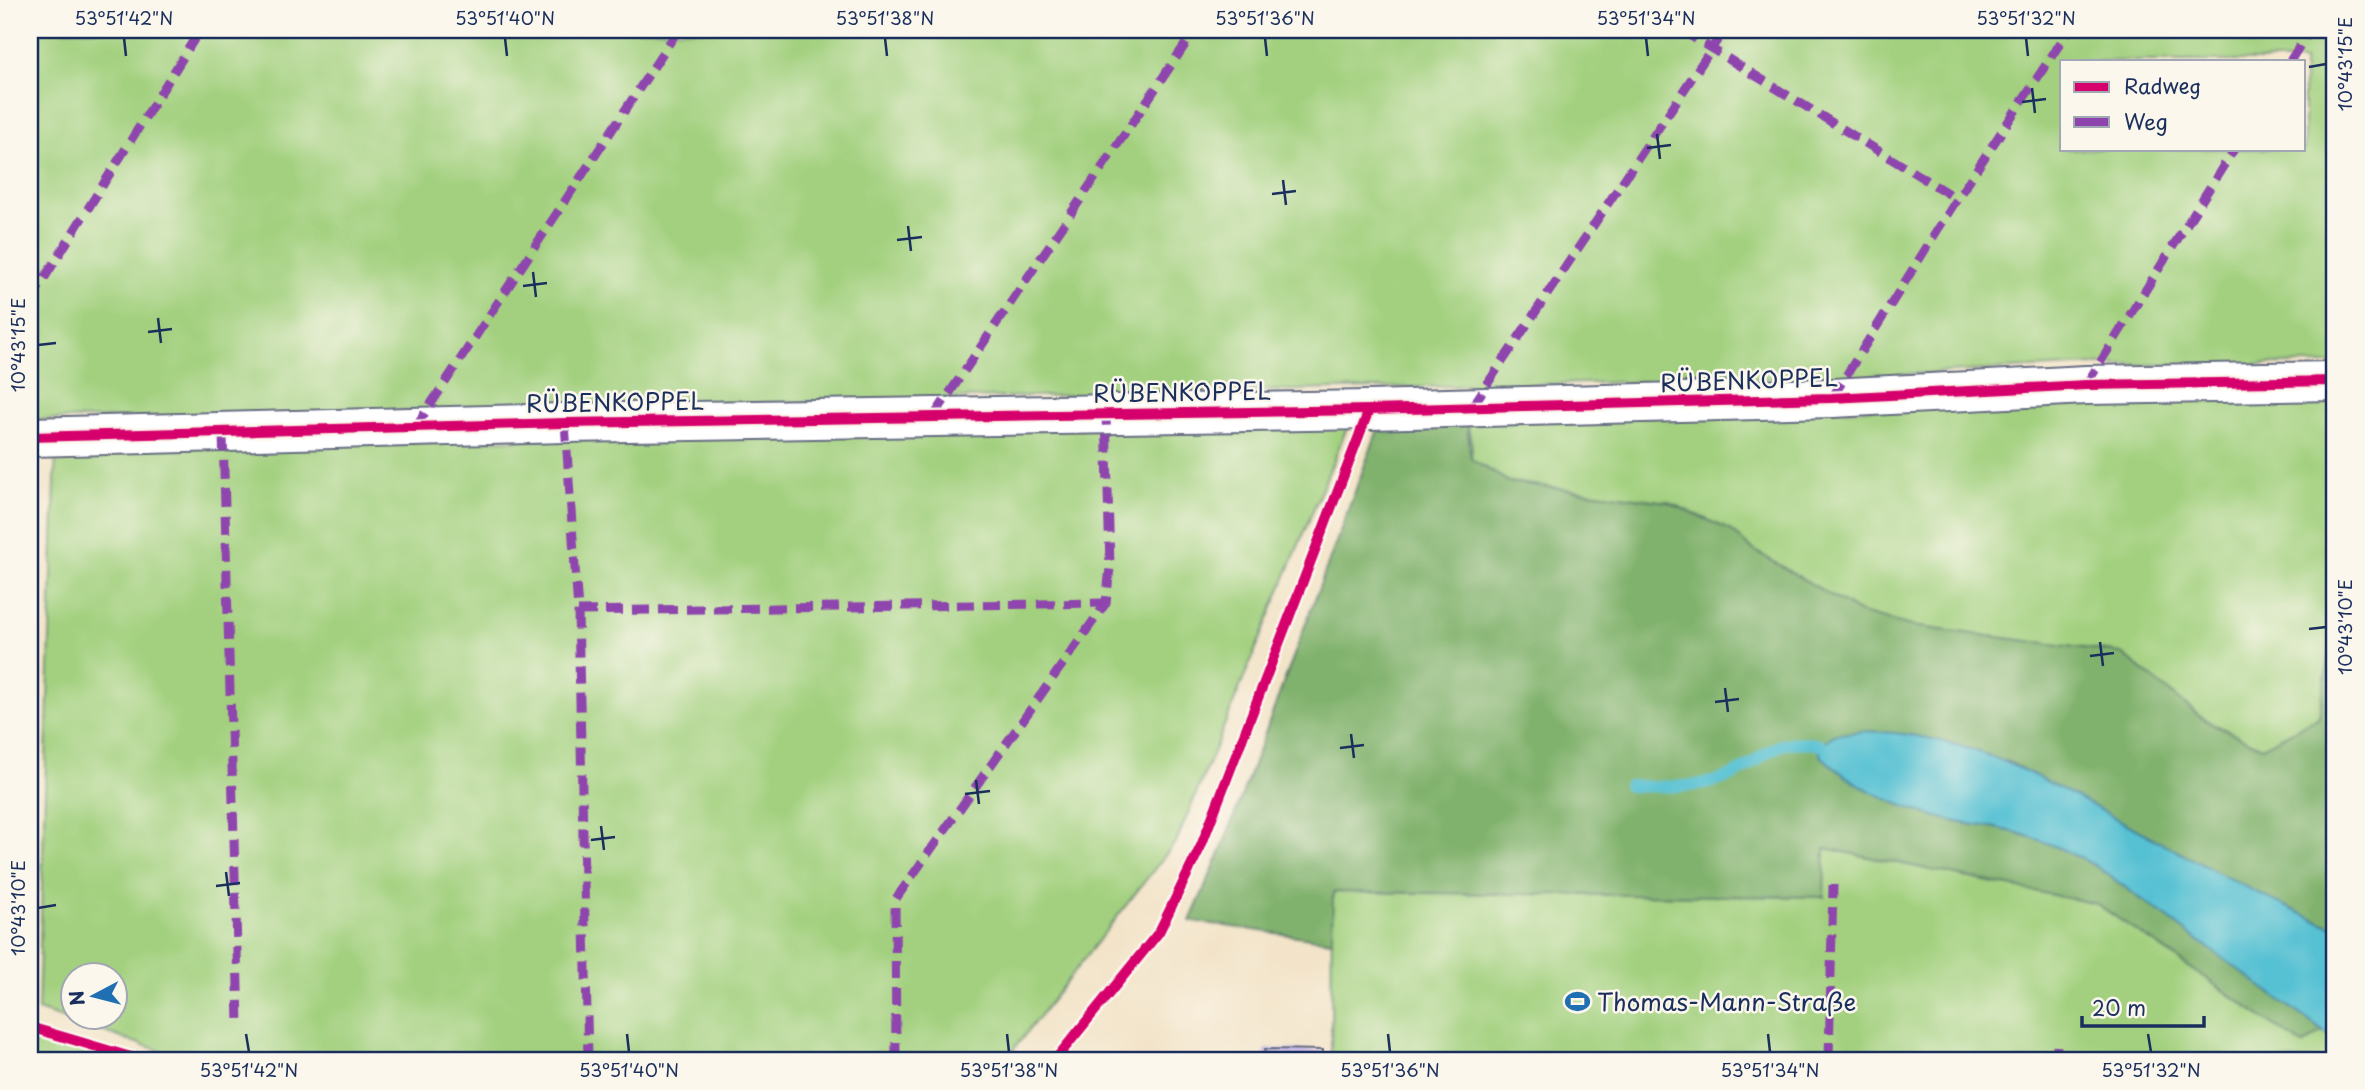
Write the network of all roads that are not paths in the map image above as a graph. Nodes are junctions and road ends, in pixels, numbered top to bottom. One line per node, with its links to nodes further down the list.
1 (2335, 381): 2 (street, RÜBENKOPPEL)
2 (30, 437)

